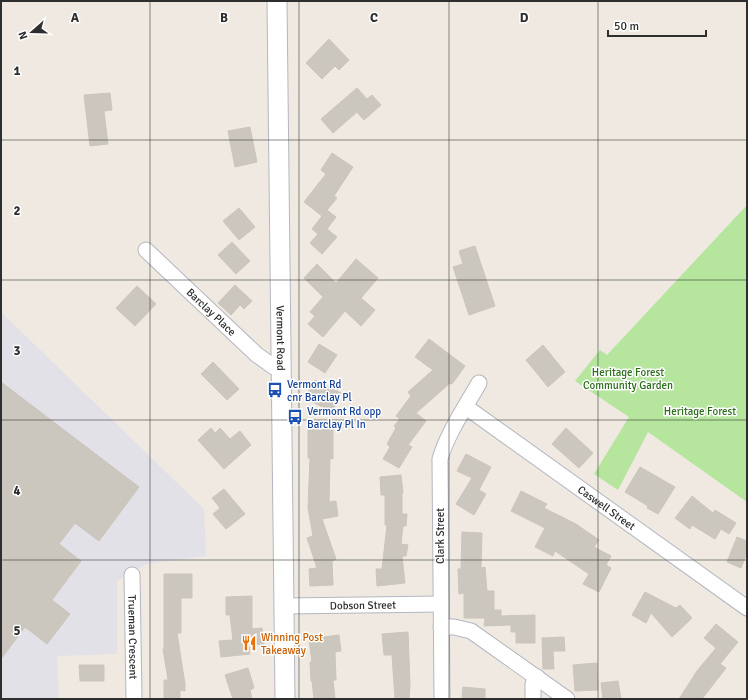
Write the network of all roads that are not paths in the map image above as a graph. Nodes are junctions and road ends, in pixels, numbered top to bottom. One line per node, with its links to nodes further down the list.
1 (277, 1): 3 (street, Vermont Road)
2 (146, 250): 3 (street, Barclay Place)
3 (281, 368): 8 (street, Vermont Road)
4 (479, 383): 5 (street, Clark Street)
5 (466, 407): 7 (street, Clark Street); 9 (street, Caswell Street)
6 (132, 575): 12 (street, Trueman Crescent)
7 (441, 604): 8 (street, Dobson Street); 10 (street, Clark Street)
8 (284, 606): 13 (street, Vermont Road)
9 (747, 608)
10 (441, 627): 11 (street); 14 (street, Clark Street)
11 (537, 678): 15 (street); 16 (street)
12 (134, 699)
13 (285, 699)
14 (442, 699)
15 (532, 699)
16 (567, 699)

